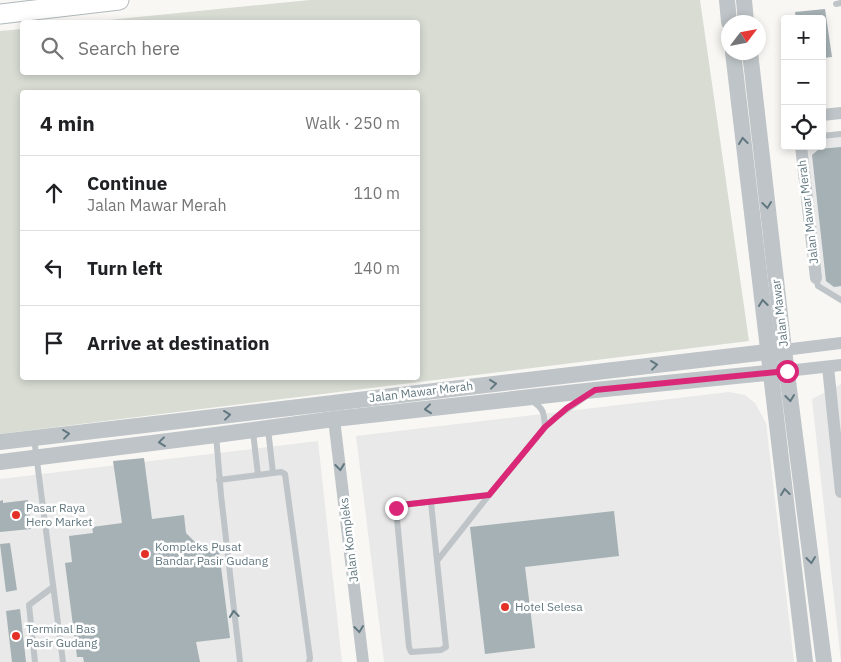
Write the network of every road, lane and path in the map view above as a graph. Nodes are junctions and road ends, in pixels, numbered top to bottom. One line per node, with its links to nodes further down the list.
1 (119, 0): 4 (main road)
2 (727, 0): 5 (street)
3 (744, 0): 6 (street)
4 (0, 14)
5 (728, 15)
6 (745, 15)
7 (734, 60): 17 (street, Jalan Mawar, one-way to 7)
8 (751, 60): 17 (street, Jalan Mawar, one-way to 17)
9 (841, 113): 10 (street)
10 (826, 115)
11 (841, 134): 12 (lane)
12 (826, 136)
13 (801, 150): 14 (street, Jalan Mawar Merah)
14 (816, 278): 15 (lane)
15 (841, 300)
16 (841, 342): 17 (street, Jalan Mawar Merah)
17 (776, 351): 20 (street, Jalan Mawar); 23 (street, Jalan Mawar Merah, one-way to 17)
18 (841, 365): 19 (street, Jalan Mawar Merah)
19 (828, 367): 20 (street, Jalan Mawar Merah); 35 (street)
20 (779, 372): 21 (street, Jalan Mawar Merah); 45 (street, Jalan Mawar, one-way to 20); 46 (street, Jalan Mawar, one-way to 46)
21 (595, 390): 22 (street, Jalan Mawar Merah); 25 (lane)
22 (528, 398): 24 (street, Jalan Mawar Merah, one-way to 24); 25 (lane)
23 (258, 412): 26 (lane); 26 (lane); 28 (street, Jalan Mawar Merah, one-way to 23)
24 (334, 419): 26 (street, Jalan Mawar Merah); 44 (street, Jalan Kompleks, one-way to 44)
25 (545, 427): 36 (lane)
26 (260, 429): 27 (street, Jalan Mawar Merah); 32 (lane); 33 (lane)
27 (216, 435): 30 (street, Jalan Mawar Merah, one-way to 30); 34 (lane)
28 (34, 438): 29 (street, Jalan Mawar Merah); 30 (lane)
29 (0, 442)
30 (37, 458): 31 (street, Jalan Mawar Merah); 39 (lane)
31 (0, 462)
32 (273, 473): 33 (lane); 43 (lane)
33 (258, 475): 34 (lane)
34 (219, 480): 42 (lane, one-way to 34)
35 (841, 492)
36 (489, 495): 37 (lane); 38 (lane)
37 (431, 502): 38 (lane); 38 (lane)
38 (437, 561)
39 (53, 587): 40 (lane); 41 (lane)
40 (35, 662)
41 (63, 662)
42 (240, 662)
43 (309, 662)
44 (363, 662)
45 (805, 662)
46 (824, 662)

